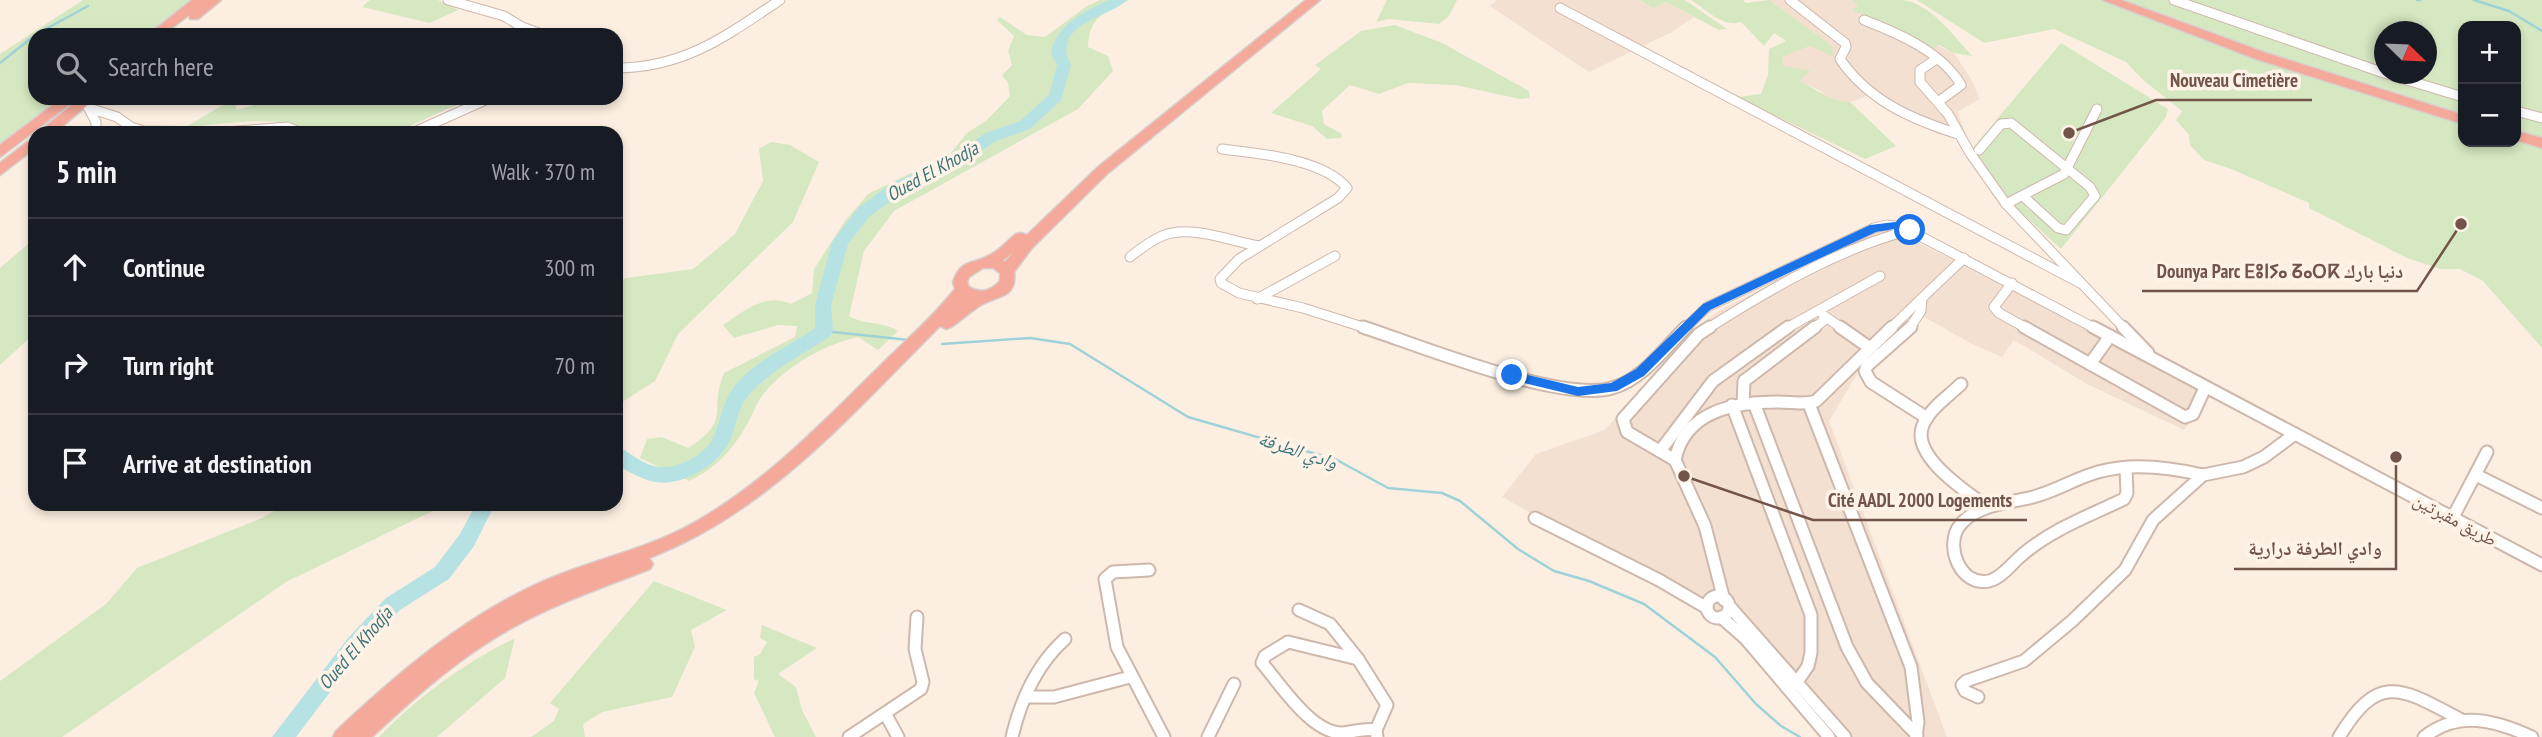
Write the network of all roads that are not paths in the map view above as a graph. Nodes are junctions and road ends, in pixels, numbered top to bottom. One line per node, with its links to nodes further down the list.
1 (200, 0): 13 (highway)
2 (215, 0): 14 (highway)
3 (448, 0): 15 (street)
4 (780, 0): 17 (street)
5 (1303, 0): 56 (highway)
6 (1314, 0): 57 (highway)
7 (1790, 0): 40 (street)
8 (2109, 0): 30 (highway)
9 (2135, 0): 27 (highway)
10 (2174, 0): 18 (street)
11 (1560, 8): 60 (street)
12 (1864, 20): 16 (street)
13 (163, 28)
14 (178, 28)
15 (526, 28)
16 (1935, 60): 21 (street); 21 (street)
17 (623, 68)
18 (2374, 69)
19 (2421, 84): 20 (street)
20 (2458, 95)
21 (1938, 102): 40 (street)
22 (62, 105): 32 (highway)
23 (84, 105): 33 (highway)
24 (89, 105): 34 (street)
25 (94, 105): 35 (street)
26 (474, 105): 36 (street)
27 (2458, 108)
28 (2097, 109): 47 (street)
29 (2521, 112): 31 (street)
30 (2458, 118)
31 (2542, 118)
32 (34, 126)
33 (55, 126)
34 (96, 126)
35 (130, 126)
36 (428, 126)
37 (2521, 126): 39 (highway)
38 (28, 131): 46 (highway)
39 (2542, 132)
40 (1958, 134): 50 (street)
41 (2521, 137): 42 (highway)
42 (2542, 143)
43 (28, 147): 48 (highway)
44 (1222, 149): 52 (street)
45 (1979, 150): 47 (street)
46 (0, 152)
47 (2068, 169): 49 (street); 49 (street)
48 (0, 170)
49 (2023, 196): 50 (street)
50 (2006, 204): 60 (street)
51 (1910, 230): 55 (street, طريق مقبرتين); 64 (street); 76 (street)
52 (1259, 246): 54 (street); 64 (street)
53 (1335, 256): 64 (street)
54 (1130, 257)
55 (1964, 258): 59 (street, طريق مقبرتين); 63 (street)
56 (991, 262): 57 (highway); 61 (highway)
57 (1007, 271): 62 (highway)
58 (1880, 276): 65 (street)
59 (2012, 283): 66 (street, طريق مقبرتين); 69 (street)
60 (2080, 283): 68 (street)
61 (963, 290): 62 (highway); 104 (highway)
62 (982, 297): 105 (highway)
63 (1922, 298): 67 (street); 74 (street)
64 (1257, 299)
65 (1822, 315): 67 (street); 72 (street); 76 (street)
66 (2110, 336): 68 (street, طريق مقبرتين); 69 (street)
67 (1870, 348): 73 (street)
68 (2158, 362): 71 (street, طريق مقبرتين)
69 (2090, 364): 71 (street)
70 (1961, 384): 74 (street)
71 (2205, 388): 75 (street, طريق مقبرتين)
72 (1743, 404): 73 (street); 78 (street); 96 (street); 103 (street)
73 (1809, 404): 103 (street)
74 (1927, 418): 82 (street)
75 (2295, 434): 80 (street); 85 (street, طريق مقبرتين)
76 (1660, 451): 78 (street)
77 (2487, 452): 81 (street)
78 (1675, 460): 88 (street)
79 (2126, 469): 80 (street); 82 (street); 82 (street)
80 (2203, 475): 99 (street)
81 (2476, 475): 83 (street); 85 (street)
82 (1987, 507)
83 (2542, 508)
84 (1535, 518): 89 (street)
85 (2452, 519): 86 (street, طريق مقبرتين)
86 (2542, 565)
87 (1149, 570): 95 (street)
88 (1727, 603): 89 (street); 92 (street); 96 (street)
89 (1707, 608): 92 (street)
90 (1299, 610): 94 (street)
91 (917, 617): 100 (street)
92 (1721, 618): 111 (street)
93 (1065, 639): 98 (street)
94 (1358, 659): 102 (street); 102 (street)
95 (1130, 677): 98 (street); 109 (street)
96 (1797, 682): 112 (street)
97 (1234, 684): 110 (street)
98 (1026, 697): 108 (street)
99 (1978, 697)
100 (886, 715): 106 (street); 107 (street)
101 (2460, 719): 113 (street); 114 (street); 115 (street)
102 (1376, 734)
103 (1916, 736)
104 (343, 737)
105 (359, 737)
106 (849, 737)
107 (898, 737)
108 (1012, 737)
109 (1164, 737)
110 (1208, 737)
111 (1829, 737)
112 (1845, 737)
113 (2339, 737)
114 (2424, 737)
115 (2532, 737)

